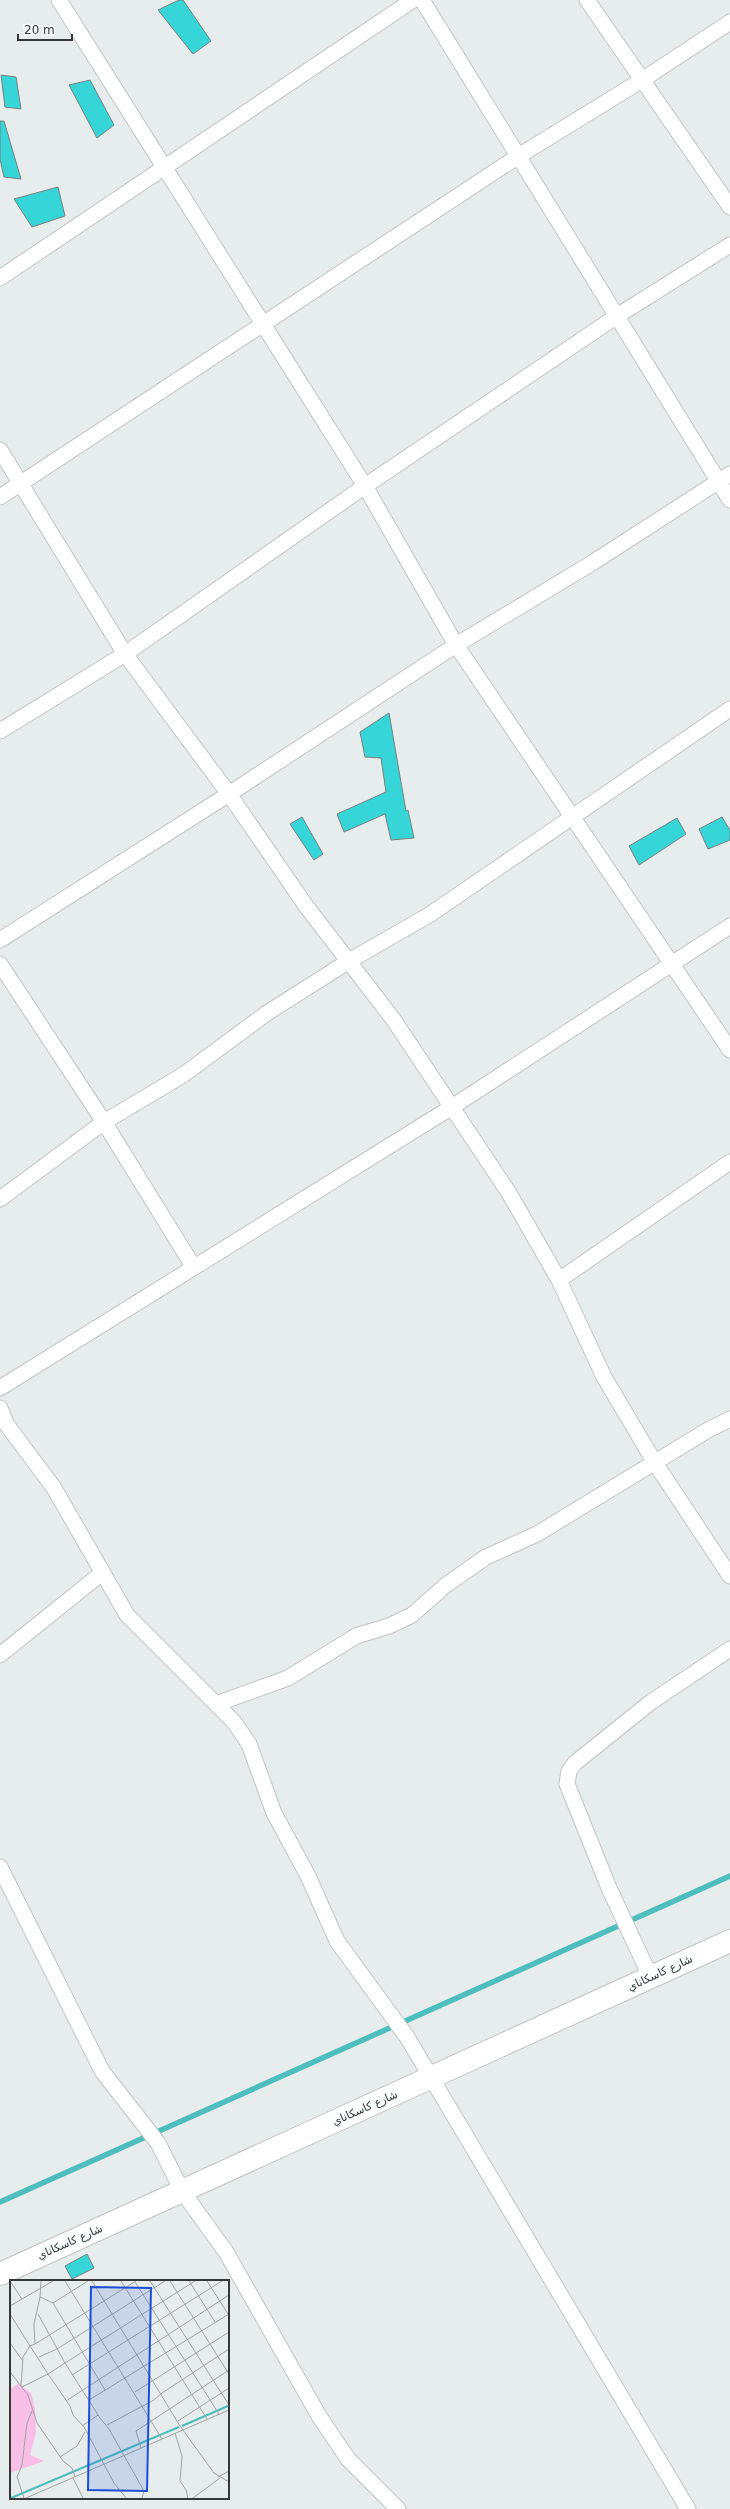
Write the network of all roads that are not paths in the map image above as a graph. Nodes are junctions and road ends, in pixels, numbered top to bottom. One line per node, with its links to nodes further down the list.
1 (59, 0): 8 (street)
2 (413, 0): 8 (street)
3 (422, 0): 7 (street)
4 (588, 0): 6 (street)
5 (730, 22): 6 (street)
6 (642, 80): 7 (street); 9 (street)
7 (517, 157): 12 (street); 13 (street)
8 (164, 169): 11 (street); 13 (street)
9 (730, 207)
10 (730, 245): 12 (street)
11 (0, 278)
12 (617, 316): 15 (street); 17 (street)
13 (263, 324): 16 (street); 17 (street)
14 (0, 450): 16 (street)
15 (724, 478): 19 (street); 20 (street)
16 (21, 482): 18 (street); 21 (street)
17 (365, 486): 20 (street); 21 (street)
18 (0, 497)
19 (730, 500)
20 (456, 645): 24 (street); 25 (street)
21 (125, 654): 23 (street); 24 (street)
22 (730, 709): 25 (street)
23 (0, 731)
24 (229, 794): 27 (street); 28 (street)
25 (572, 819): 28 (street); 29 (street)
26 (730, 926): 29 (street)
27 (0, 940)
28 (349, 961): 32 (street); 33 (street)
29 (671, 963): 31 (street); 32 (street)
30 (0, 964): 33 (street)
31 (730, 1050)
32 (452, 1107): 36 (street); 37 (street)
33 (104, 1122): 35 (street); 36 (street)
34 (730, 1162): 37 (street)
35 (0, 1198)
36 (193, 1266): 38 (street)
37 (559, 1280): 41 (street)
38 (0, 1388)
39 (0, 1408): 42 (street)
40 (730, 1419): 41 (street)
41 (654, 1464): 43 (street); 46 (street)
42 (102, 1573): 45 (street); 46 (street)
43 (730, 1576)
44 (730, 1649): 49 (street)
45 (0, 1655)
46 (216, 1704): 50 (street)
47 (0, 1866): 51 (street)
48 (730, 1941): 49 (street, شارع كاسكاناي)
49 (651, 1978): 50 (street, شارع كاسكاناي)
50 (431, 2078): 51 (street, شارع كاسكاناي); 54 (street)
51 (182, 2191): 52 (street, شارع كاسكاناي); 53 (street)
52 (0, 2274)
53 (398, 2509)
54 (688, 2509)

